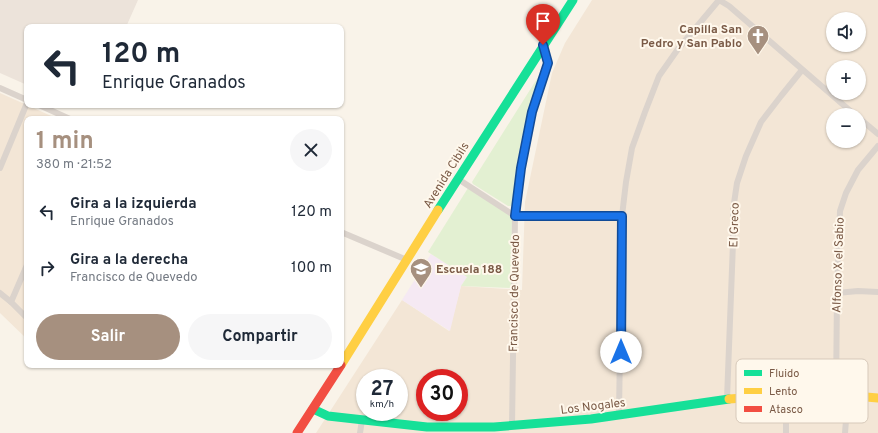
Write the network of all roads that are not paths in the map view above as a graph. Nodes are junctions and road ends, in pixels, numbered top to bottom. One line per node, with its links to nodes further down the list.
1 (573, 0): 3 (street, Avenida Cibils)
2 (719, 0): 4 (street); 17 (street)
3 (543, 45): 15 (street, Avenida Cibils); 16 (street, Francisco de Quevedo)
4 (802, 70): 9 (street); 32 (street, El Greco)
5 (0, 88): 6 (street)
6 (24, 99)
7 (25, 108): 14 (street)
8 (46, 108): 10 (street)
9 (847, 108)
10 (63, 116)
11 (866, 124): 12 (street)
12 (878, 134)
13 (878, 146): 23 (street, Alfonso X el Sabio)
14 (0, 168)
15 (458, 179): 16 (street); 19 (street, Avenida Cibils)
16 (515, 216): 17 (street); 39 (street, Francisco de Quevedo)
17 (622, 216): 34 (street)
18 (344, 233): 19 (street)
19 (407, 260): 27 (street, Avenida Cibils)
20 (24, 272): 24 (street)
21 (878, 292): 23 (street)
22 (0, 293): 24 (street)
23 (837, 293): 26 (street, Alfonso X el Sabio)
24 (11, 302): 25 (street)
25 (24, 315)
26 (836, 359)
27 (344, 360)
28 (339, 368): 33 (street, Avenida Cibils)
29 (868, 397): 31 (street, Los Nogales)
30 (736, 398): 32 (street, Los Nogales)
31 (878, 398)
32 (727, 399): 34 (street, Los Nogales)
33 (313, 409): 35 (street, Los Nogales); 42 (street, Avenida Cibils)
34 (619, 414): 39 (street, Los Nogales)
35 (356, 419)
36 (362, 421): 43 (street)
37 (368, 421): 40 (street, Los Nogales)
38 (846, 423): 44 (street)
39 (512, 426): 41 (street, Los Nogales)
40 (427, 430): 41 (street, Los Nogales)
41 (494, 430)
42 (297, 433)
43 (360, 433)
44 (845, 433)

